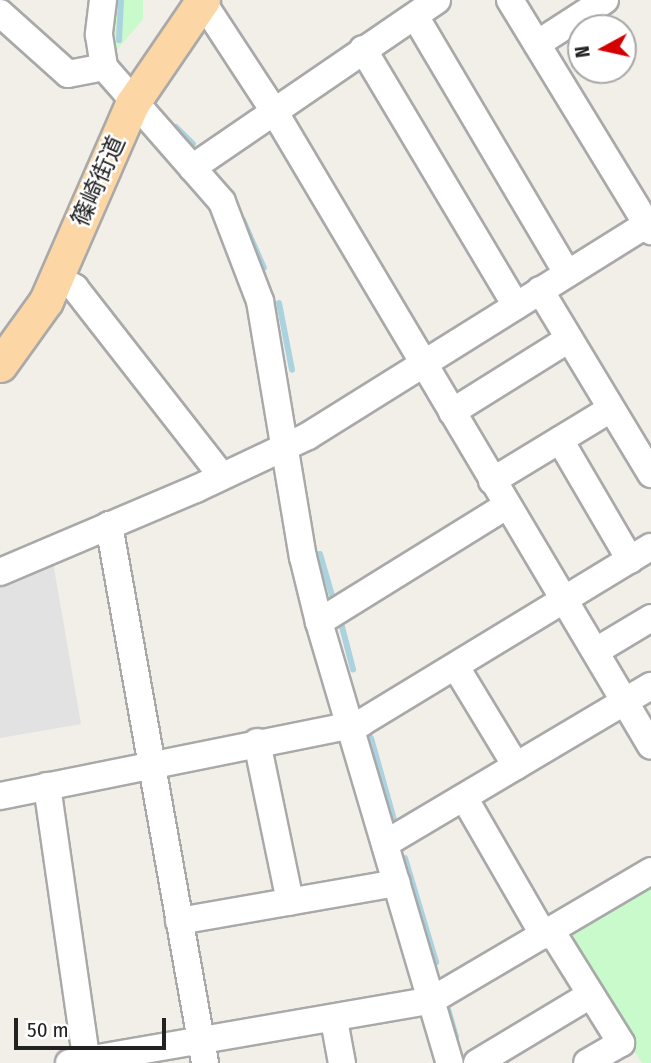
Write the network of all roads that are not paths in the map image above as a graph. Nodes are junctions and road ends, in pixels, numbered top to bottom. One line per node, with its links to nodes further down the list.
1 (103, 0): 10 (street)
2 (437, 0): 7 (street)
3 (510, 0): 8 (street)
4 (605, 0): 8 (street)
5 (203, 1): 11 (main road, 篠崎街道); 12 (street)
6 (0, 13): 10 (street)
7 (415, 16): 9 (street); 15 (street)
8 (537, 44): 14 (street)
9 (363, 49): 12 (street); 18 (street)
10 (102, 56): 11 (street)
11 (132, 104): 13 (street); 16 (main road, 篠崎街道)
12 (274, 110): 13 (street); 20 (street)
13 (192, 168): 25 (street)
14 (650, 225): 15 (street)
15 (567, 273): 17 (street)
16 (58, 278): 21 (main road, 篠崎街道); 27 (street)
17 (540, 290): 18 (street); 19 (street)
18 (516, 306): 20 (street)
19 (569, 339): 22 (street); 23 (street)
20 (423, 363): 23 (street); 25 (street)
21 (0, 365)
22 (611, 409): 24 (street); 26 (street)
23 (452, 412): 28 (street)
24 (560, 440): 28 (street); 31 (street)
25 (285, 446): 27 (street); 35 (street)
26 (651, 474)
27 (221, 475): 30 (street)
28 (492, 481): 29 (street)
29 (506, 506): 33 (street); 35 (street)
30 (108, 525): 32 (street); 43 (street)
31 (641, 553): 33 (street)
32 (0, 572)
33 (565, 600): 36 (street); 37 (street)
34 (651, 618): 36 (street)
35 (319, 622): 40 (street)
36 (596, 651): 39 (street)
37 (456, 667): 40 (street); 44 (street)
38 (651, 686): 39 (street)
39 (625, 702): 42 (street); 44 (street)
40 (352, 724): 41 (street); 48 (street)
41 (257, 742): 43 (street); 51 (street)
42 (651, 746)
43 (151, 764): 45 (street); 52 (street)
44 (516, 766): 47 (street)
45 (47, 786): 46 (street); 58 (street)
46 (0, 796)
47 (465, 799): 48 (street); 53 (street)
48 (388, 842): 50 (street)
49 (651, 871): 53 (street)
50 (397, 883): 51 (street); 55 (street)
51 (290, 902): 52 (street)
52 (178, 921): 57 (street)
53 (548, 934): 54 (street); 55 (street)
54 (590, 995): 61 (street); 62 (street)
55 (432, 1000): 56 (street); 60 (street)
56 (334, 1020): 57 (street); 59 (street)
57 (203, 1052): 58 (street)
58 (81, 1062)
59 (342, 1063)
60 (450, 1063)
61 (477, 1063)
62 (587, 1063)

